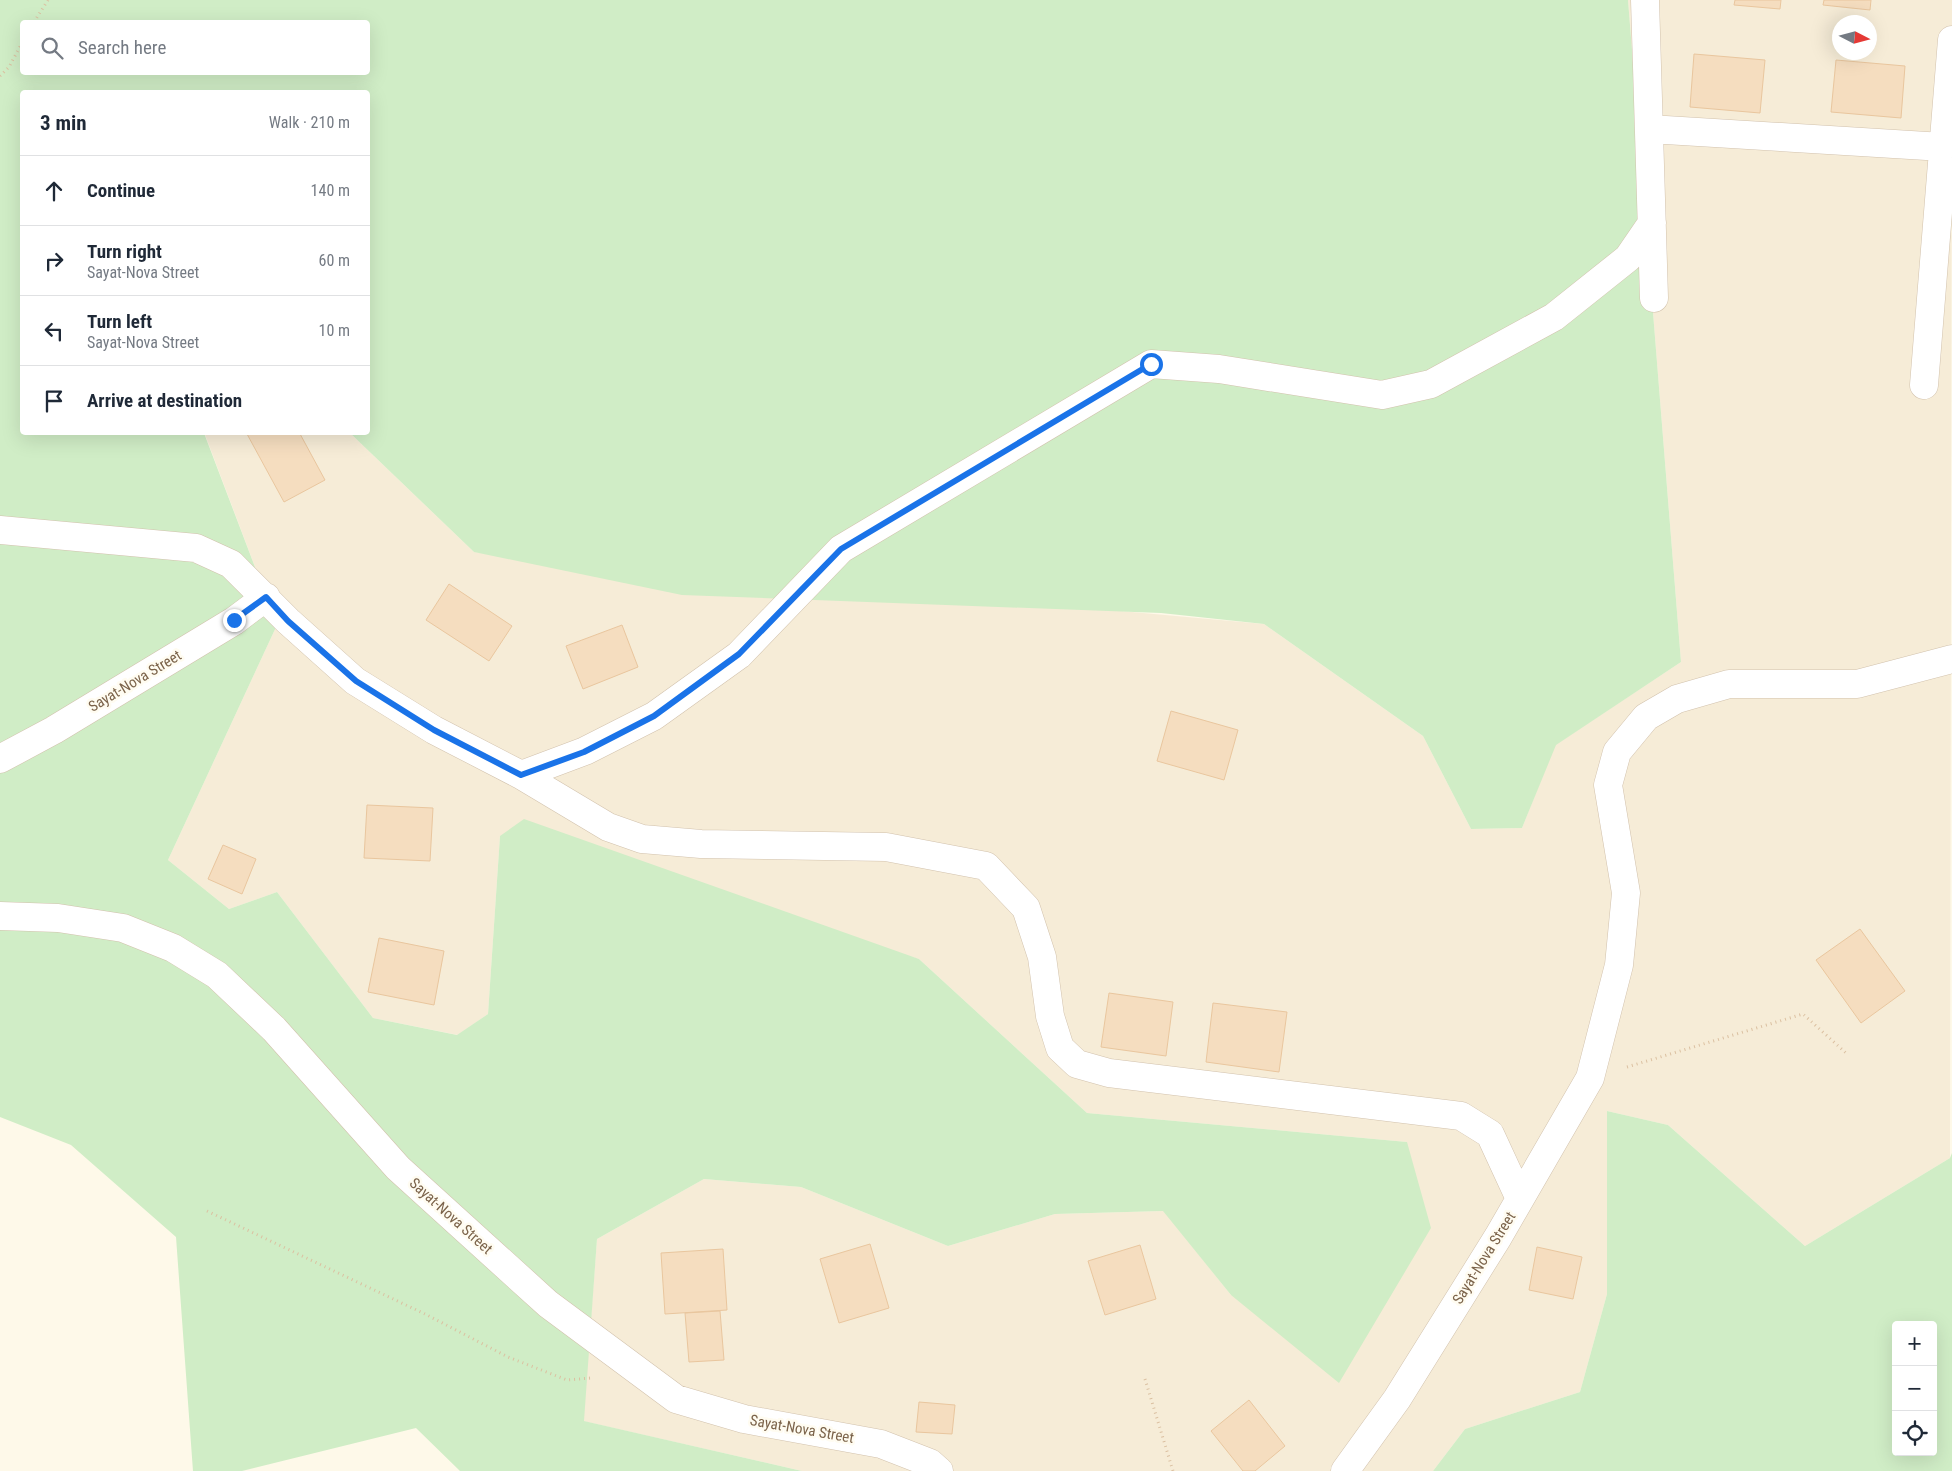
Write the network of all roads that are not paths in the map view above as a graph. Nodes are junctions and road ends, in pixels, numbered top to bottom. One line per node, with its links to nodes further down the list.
1 (1645, 0): 3 (street)
2 (1952, 40): 4 (street)
3 (1649, 129): 4 (street); 5 (street)
4 (1944, 148): 7 (street)
5 (1652, 223): 6 (street); 12 (street)
6 (1654, 298)
7 (1924, 385)
8 (0, 530): 9 (street)
9 (266, 597): 11 (street, Sayat-Nova Street); 12 (street)
10 (1952, 659): 14 (street, Sayat-Nova Street)
11 (0, 759)
12 (521, 775): 14 (street)
13 (0, 916): 15 (street, Sayat-Nova Street)
14 (1520, 1199): 16 (street, Sayat-Nova Street)
15 (940, 1471)
16 (1345, 1471)

